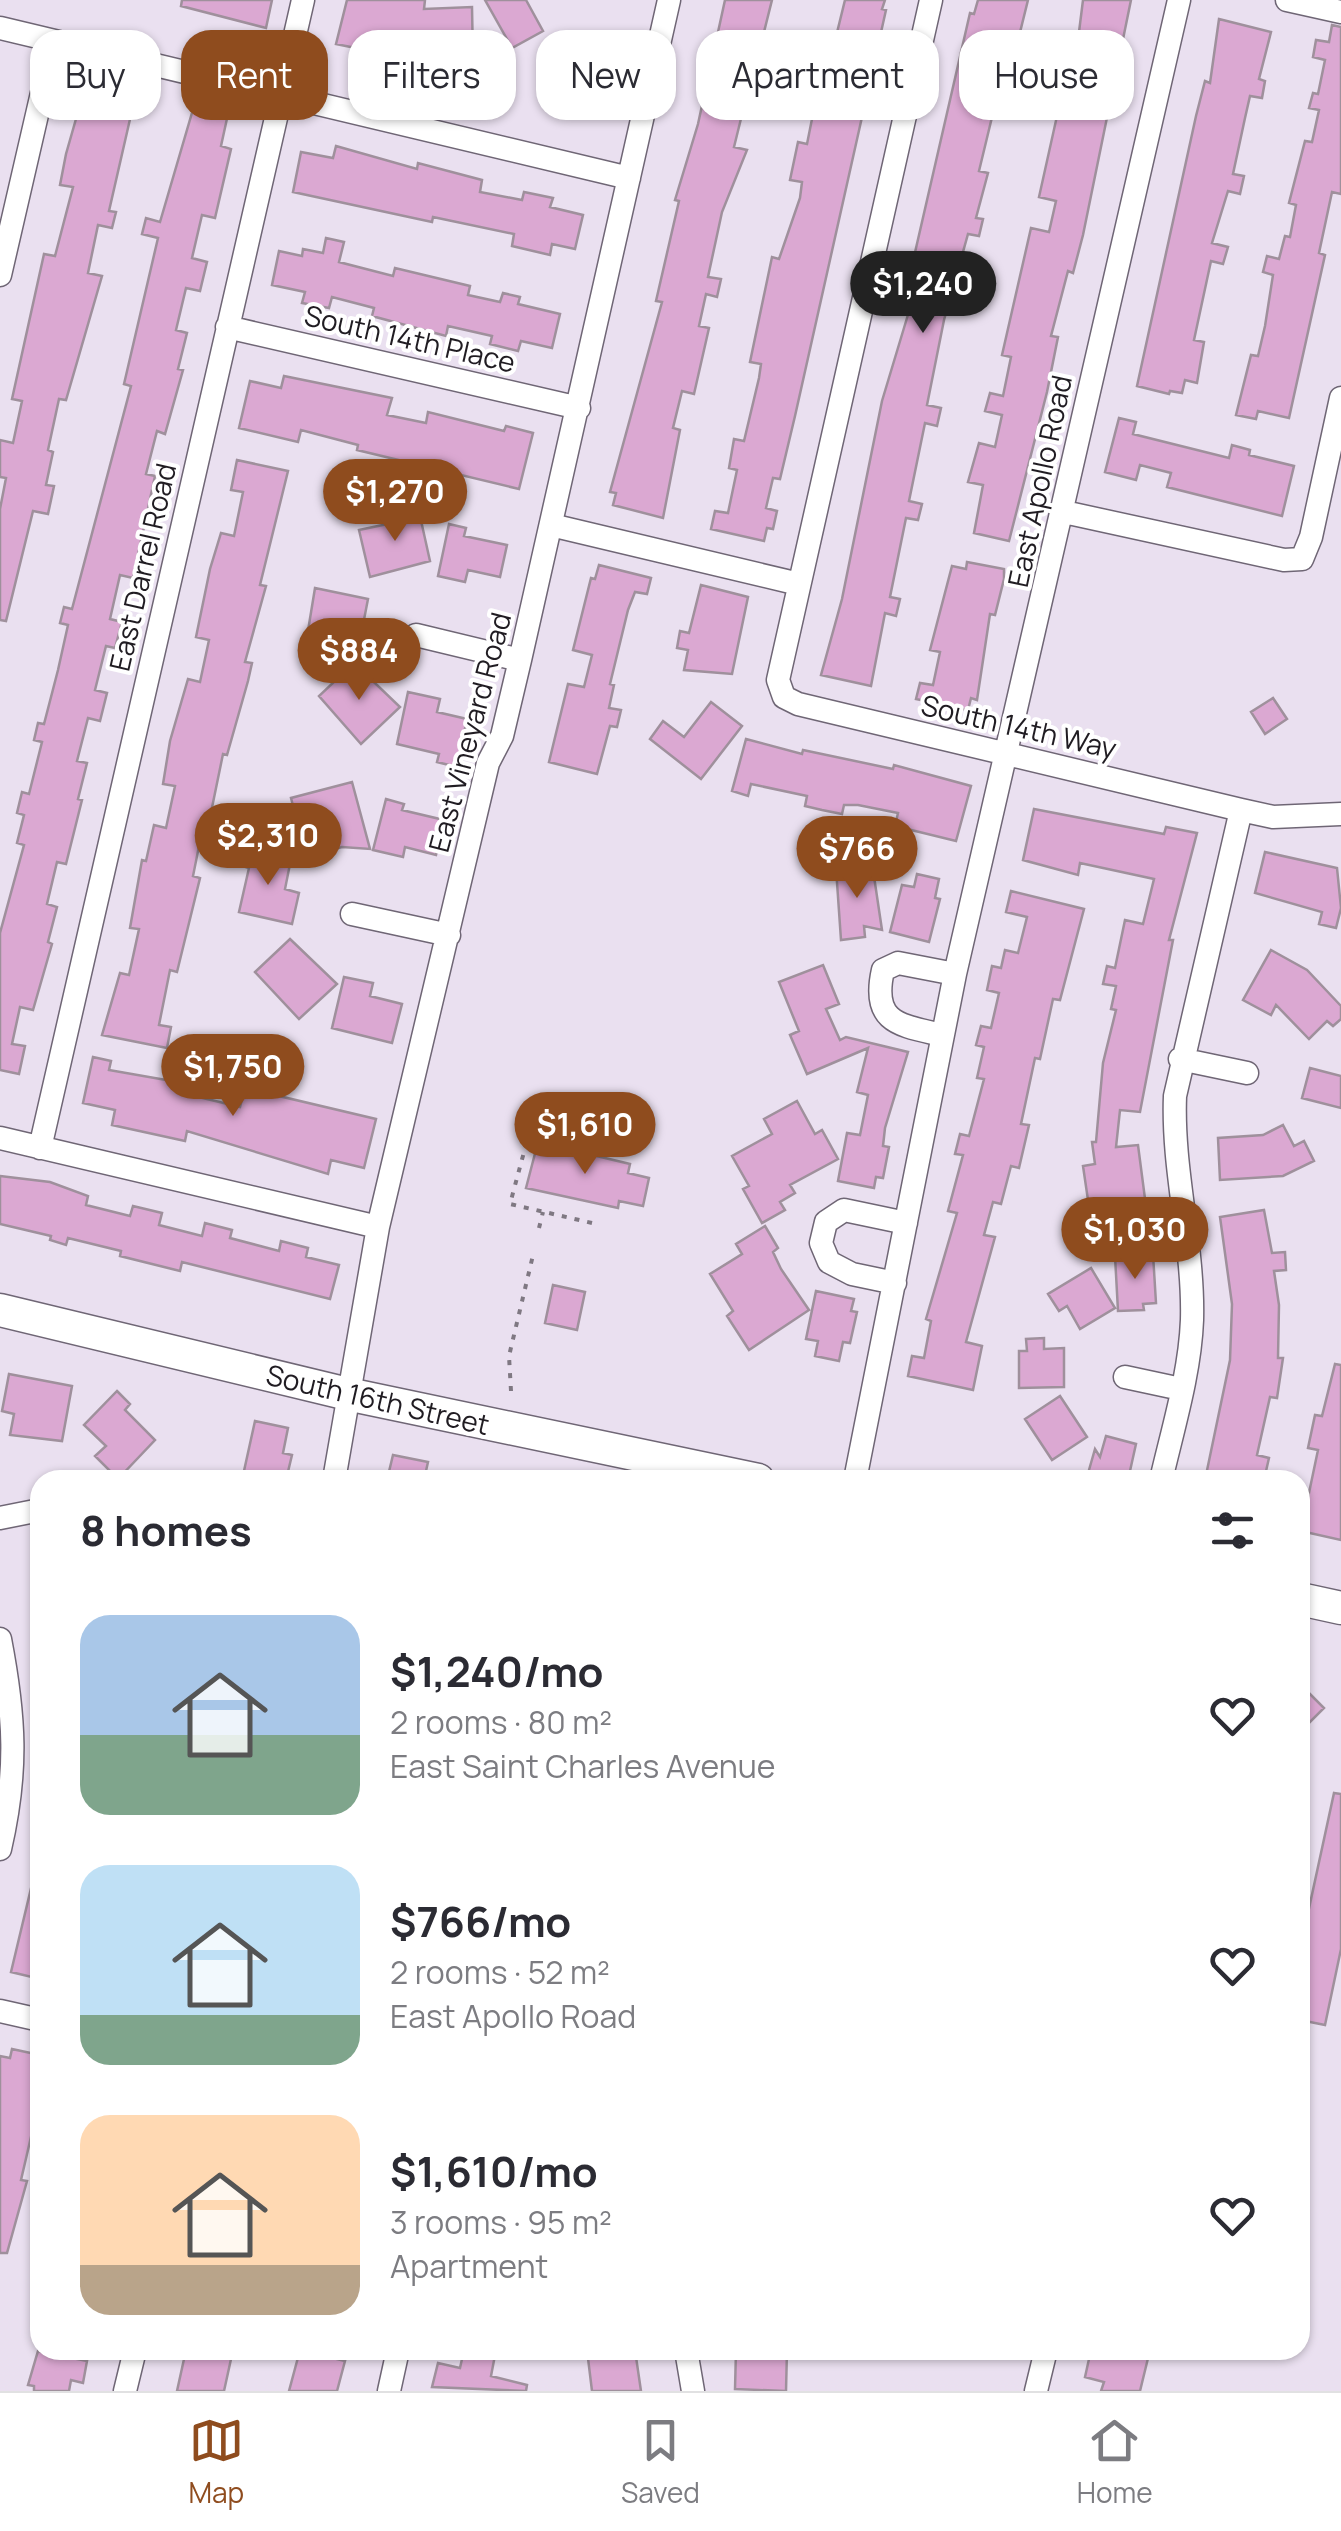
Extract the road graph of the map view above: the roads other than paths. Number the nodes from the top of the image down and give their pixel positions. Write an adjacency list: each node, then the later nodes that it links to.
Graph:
1 (303, 0): 8 (street, East Darrel Road)
2 (670, 0): 13 (street, East Vineyard Road)
3 (931, 0): 20 (street)
4 (1179, 0): 18 (street, East Apollo Road)
5 (1287, 0): 6 (street)
6 (1341, 12)
7 (0, 28): 9 (street)
8 (296, 30)
9 (30, 35)
10 (328, 105): 13 (street)
11 (36, 120): 14 (street)
12 (275, 120): 15 (street, East Darrel Road)
13 (629, 178): 17 (street, East Vineyard Road)
14 (0, 275)
15 (227, 327): 17 (street, South 14th Place); 33 (street, East Darrel Road)
16 (1341, 398): 18 (street)
17 (579, 408): 19 (street, East Vineyard Road)
18 (1064, 512): 23 (street, East Apollo Road)
19 (550, 525): 20 (street); 22 (street, East Vineyard Road)
20 (798, 584): 23 (street, South 14th Way)
21 (416, 635): 22 (street)
22 (520, 660): 27 (street, East Vineyard Road)
23 (1008, 755): 24 (street, South 14th Way); 28 (street, East Apollo Road)
24 (1241, 810): 25 (street, South 14th Way); 30 (street)
25 (1341, 814)
26 (352, 914): 27 (street)
27 (448, 935): 35 (street, East Vineyard Road)
28 (956, 974): 29 (street, East Apollo Road); 29 (street)
29 (942, 1035): 34 (street, East Apollo Road)
30 (1180, 1059): 31 (street); 39 (street)
31 (1246, 1073)
32 (0, 1138): 33 (street)
33 (40, 1148): 35 (street)
34 (906, 1223): 36 (street, East Apollo Road); 36 (street)
35 (378, 1228): 40 (street, East Vineyard Road)
36 (895, 1283): 43 (street, East Apollo Road)
37 (0, 1310): 40 (main road, South 16th Street)
38 (1126, 1377): 39 (street)
39 (1181, 1389): 44 (street)
40 (352, 1394): 41 (street, East Vineyard Road); 42 (main road, South 16th Street)
41 (336, 1470)
42 (711, 1470)
43 (857, 1470)
44 (1163, 1470)
45 (30, 1512): 46 (street)
46 (0, 1518)
47 (1310, 1601): 48 (main road)
48 (1341, 1608)
49 (0, 1639): 50 (street)
50 (8, 1724): 51 (street)
51 (0, 1849)
52 (0, 2011): 53 (street)
53 (30, 2018)
54 (133, 2360): 58 (street)
55 (396, 2360): 59 (street)
56 (688, 2360): 60 (street)
57 (1044, 2360): 61 (street)
58 (125, 2391)
59 (389, 2391)
60 (693, 2391)
61 (1036, 2391)

